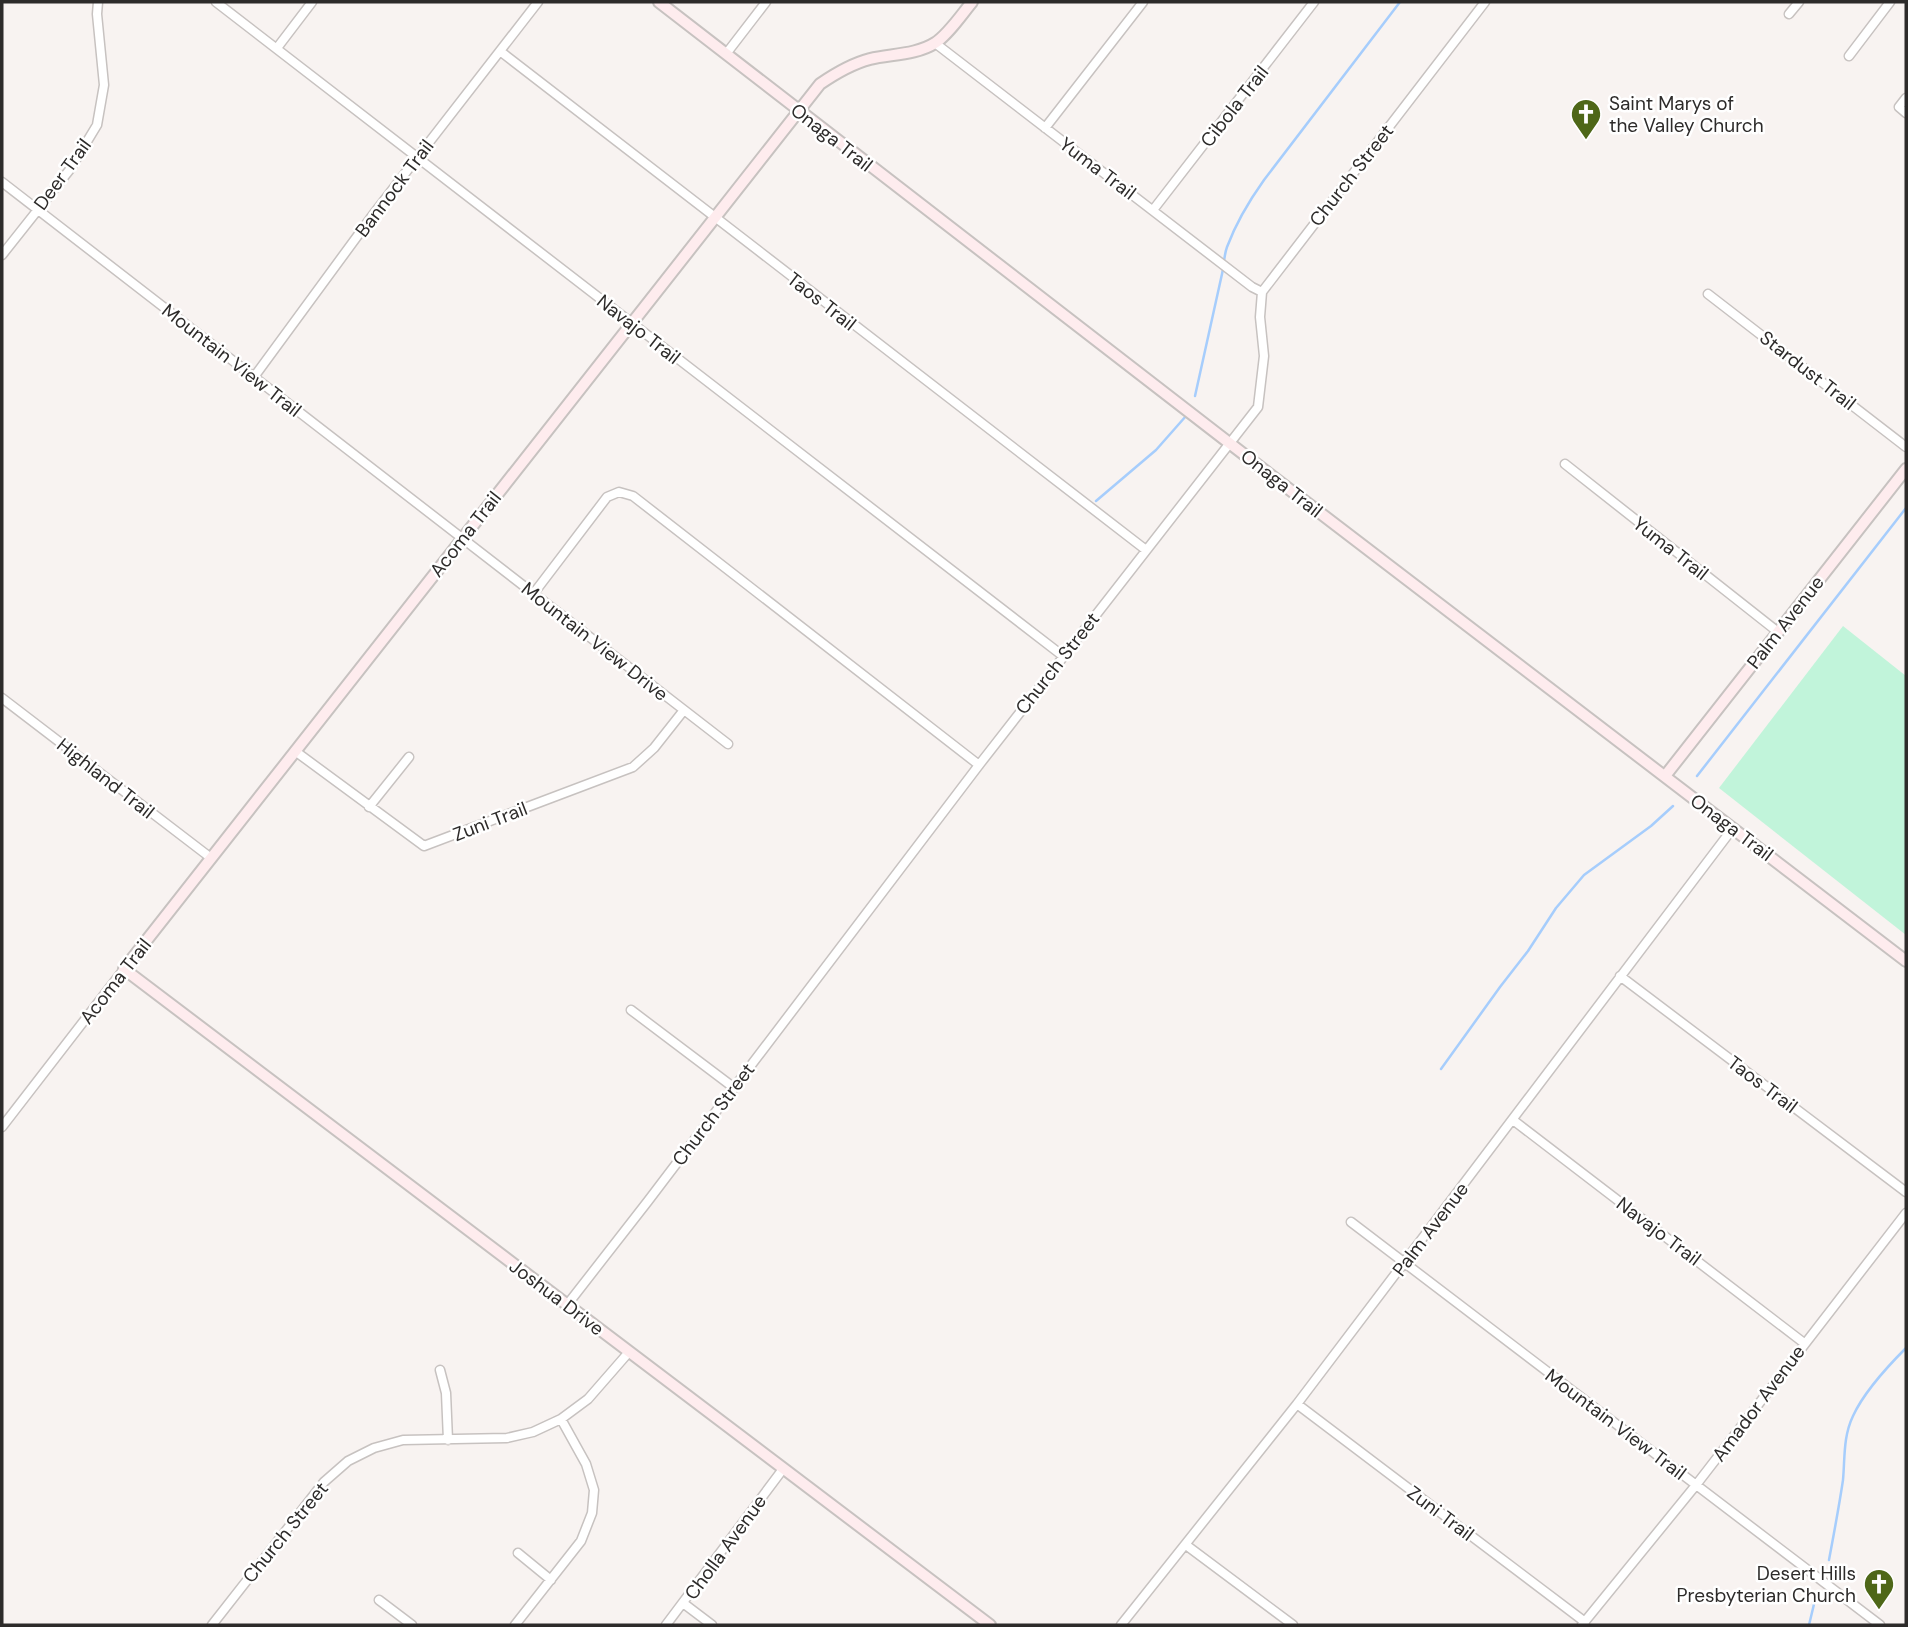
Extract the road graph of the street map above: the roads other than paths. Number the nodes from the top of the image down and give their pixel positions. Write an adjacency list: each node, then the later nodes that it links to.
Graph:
1 (98, 2): 25 (street, Deer Trail)
2 (216, 2): 15 (street, Navajo Trail)
3 (312, 2): 15 (street)
4 (538, 2): 16 (street, Bannock Trail)
5 (659, 2): 17 (street, Onaga Trail)
6 (766, 2): 17 (street)
7 (972, 2): 14 (street, Acoma Trail)
8 (1143, 2): 22 (street)
9 (1314, 2): 26 (street, Cibola Trail)
10 (1485, 2): 29 (street, Church Street)
11 (1799, 2): 13 (street)
12 (1890, 2): 18 (street)
13 (1789, 14)
14 (935, 43): 20 (street, Acoma Trail); 22 (street, Yuma Trail)
15 (277, 48): 23 (street, Navajo Trail)
16 (499, 51): 23 (street, Bannock Trail); 27 (street, Taos Trail)
17 (726, 54): 20 (street, Onaga Trail)
18 (1849, 56)
19 (1906, 98): 21 (street)
20 (798, 111): 27 (street, Acoma Trail); 33 (street, Onaga Trail)
21 (1906, 113)
22 (1045, 128): 26 (street, Yuma Trail)
23 (417, 157): 31 (street, Navajo Trail); 32 (street, Bannock Trail)
24 (2, 182): 25 (street, Mountain View Trail)
25 (37, 209): 28 (street, Deer Trail); 32 (street, Mountain View Trail)
26 (1153, 210): 29 (street, Yuma Trail)
27 (714, 218): 31 (street, Acoma Trail); 38 (street, Taos Trail)
28 (2, 255)
29 (1262, 292): 33 (street, Church Street)
30 (1708, 294): 34 (street, Stardust Trail)
31 (631, 323): 37 (street, Acoma Trail); 41 (street, Navajo Trail)
32 (254, 377): 37 (street, Mountain View Trail)
33 (1230, 442): 38 (street, Church Street); 48 (street, Onaga Trail)
34 (1906, 447)
35 (1564, 464): 40 (street, Yuma Trail)
36 (1906, 469): 40 (street, Palm Avenue)
37 (462, 538): 39 (street, Mountain View Drive); 45 (street, Acoma Trail)
38 (1146, 550): 41 (street, Church Street)
39 (534, 593): 43 (street, Mountain View Drive); 47 (street)
40 (1778, 632): 48 (street, Palm Avenue)
41 (1063, 656): 47 (street, Church Street)
42 (2, 698): 51 (street, Highland Trail)
43 (684, 710): 44 (street, Mountain View Drive); 49 (street, Zuni Trail)
44 (728, 744)
45 (295, 751): 49 (street, Zuni Trail); 51 (street, Acoma Trail)
46 (409, 757): 49 (street)
47 (979, 765): 56 (street, Church Street)
48 (1665, 776): 50 (street, Onaga Trail)
49 (369, 807)
50 (1733, 828): 52 (street, Onaga Trail); 54 (street, Palm Avenue)
51 (211, 859): 53 (street, Acoma Trail)
52 (1906, 961)
53 (124, 969): 58 (street, Acoma Trail); 63 (street, Joshua Drive)
54 (1620, 976): 57 (street, Palm Avenue); 59 (street, Taos Trail)
55 (631, 1010): 56 (street)
56 (733, 1087): 63 (street, Church Street)
57 (1513, 1120): 62 (street, Palm Avenue); 64 (street, Navajo Trail)
58 (2, 1127)
59 (1906, 1192)
60 (1906, 1213): 64 (street, Amador Avenue)
61 (1351, 1222): 62 (street, Mountain View Trail)
62 (1404, 1262): 67 (street, Palm Avenue); 71 (street, Mountain View Trail)
63 (567, 1305): 65 (street, Joshua Drive)
64 (1804, 1343): 71 (street, Amador Avenue)
65 (629, 1352): 68 (street, Church Street); 70 (street, Joshua Drive)
66 (440, 1370): 69 (street)
67 (1297, 1404): 72 (street, Palm Avenue); 77 (street, Zuni Trail)
68 (561, 1419): 69 (street, Church Street); 74 (street)
69 (449, 1440): 78 (street, Church Street)
70 (783, 1469): 76 (street, Cholla Avenue); 83 (street, Joshua Drive)
71 (1696, 1485): 77 (street, Amador Avenue); 86 (street, Mountain View Trail)
72 (1186, 1545): 84 (street, Palm Avenue); 85 (street)
73 (518, 1553): 74 (street)
74 (551, 1580): 80 (street)
75 (379, 1600): 79 (street)
76 (683, 1603): 81 (street, Cholla Avenue); 82 (street)
77 (1583, 1623)
78 (212, 1625)
79 (412, 1625)
80 (515, 1625)
81 (666, 1625)
82 (712, 1625)
83 (990, 1625)
84 (1121, 1625)
85 (1293, 1625)
86 (1880, 1625)

